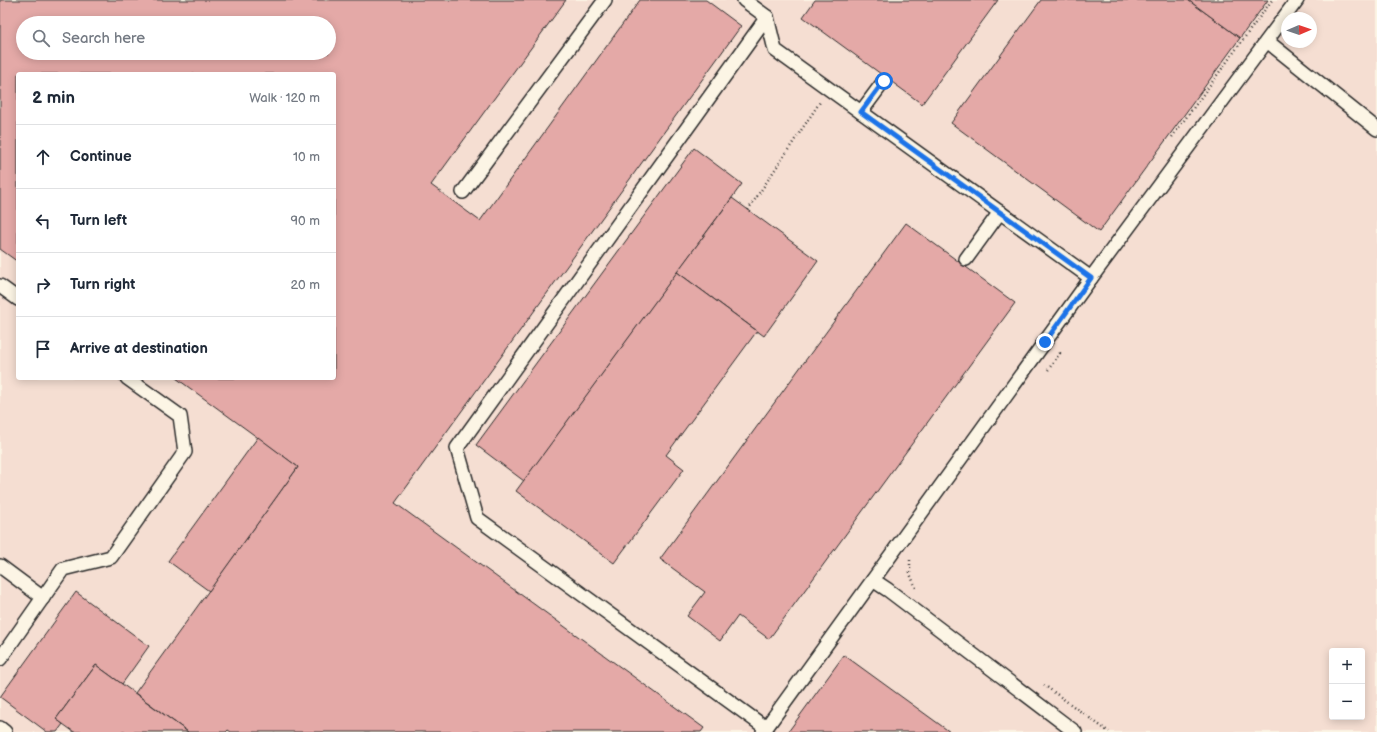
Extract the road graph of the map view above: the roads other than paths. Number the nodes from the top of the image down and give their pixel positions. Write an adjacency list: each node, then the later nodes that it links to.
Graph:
1 (605, 0): 9 (lane)
2 (744, 0): 4 (lane)
3 (1297, 0): 5 (lane)
4 (767, 17): 7 (lane); 21 (lane)
5 (1267, 41): 8 (lane); 12 (lane)
6 (884, 81): 7 (lane)
7 (861, 112): 10 (lane)
8 (1377, 129)
9 (463, 192)
10 (1000, 212): 11 (lane); 12 (lane)
11 (966, 259)
12 (1091, 278): 17 (lane)
13 (0, 286): 14 (lane)
14 (16, 298)
15 (130, 380): 18 (lane)
16 (0, 566): 18 (lane)
17 (873, 580): 21 (lane); 23 (lane)
18 (43, 598): 19 (lane)
19 (0, 659)
20 (0, 728): 22 (lane)
21 (765, 730)
22 (5, 732)
23 (1075, 732)

